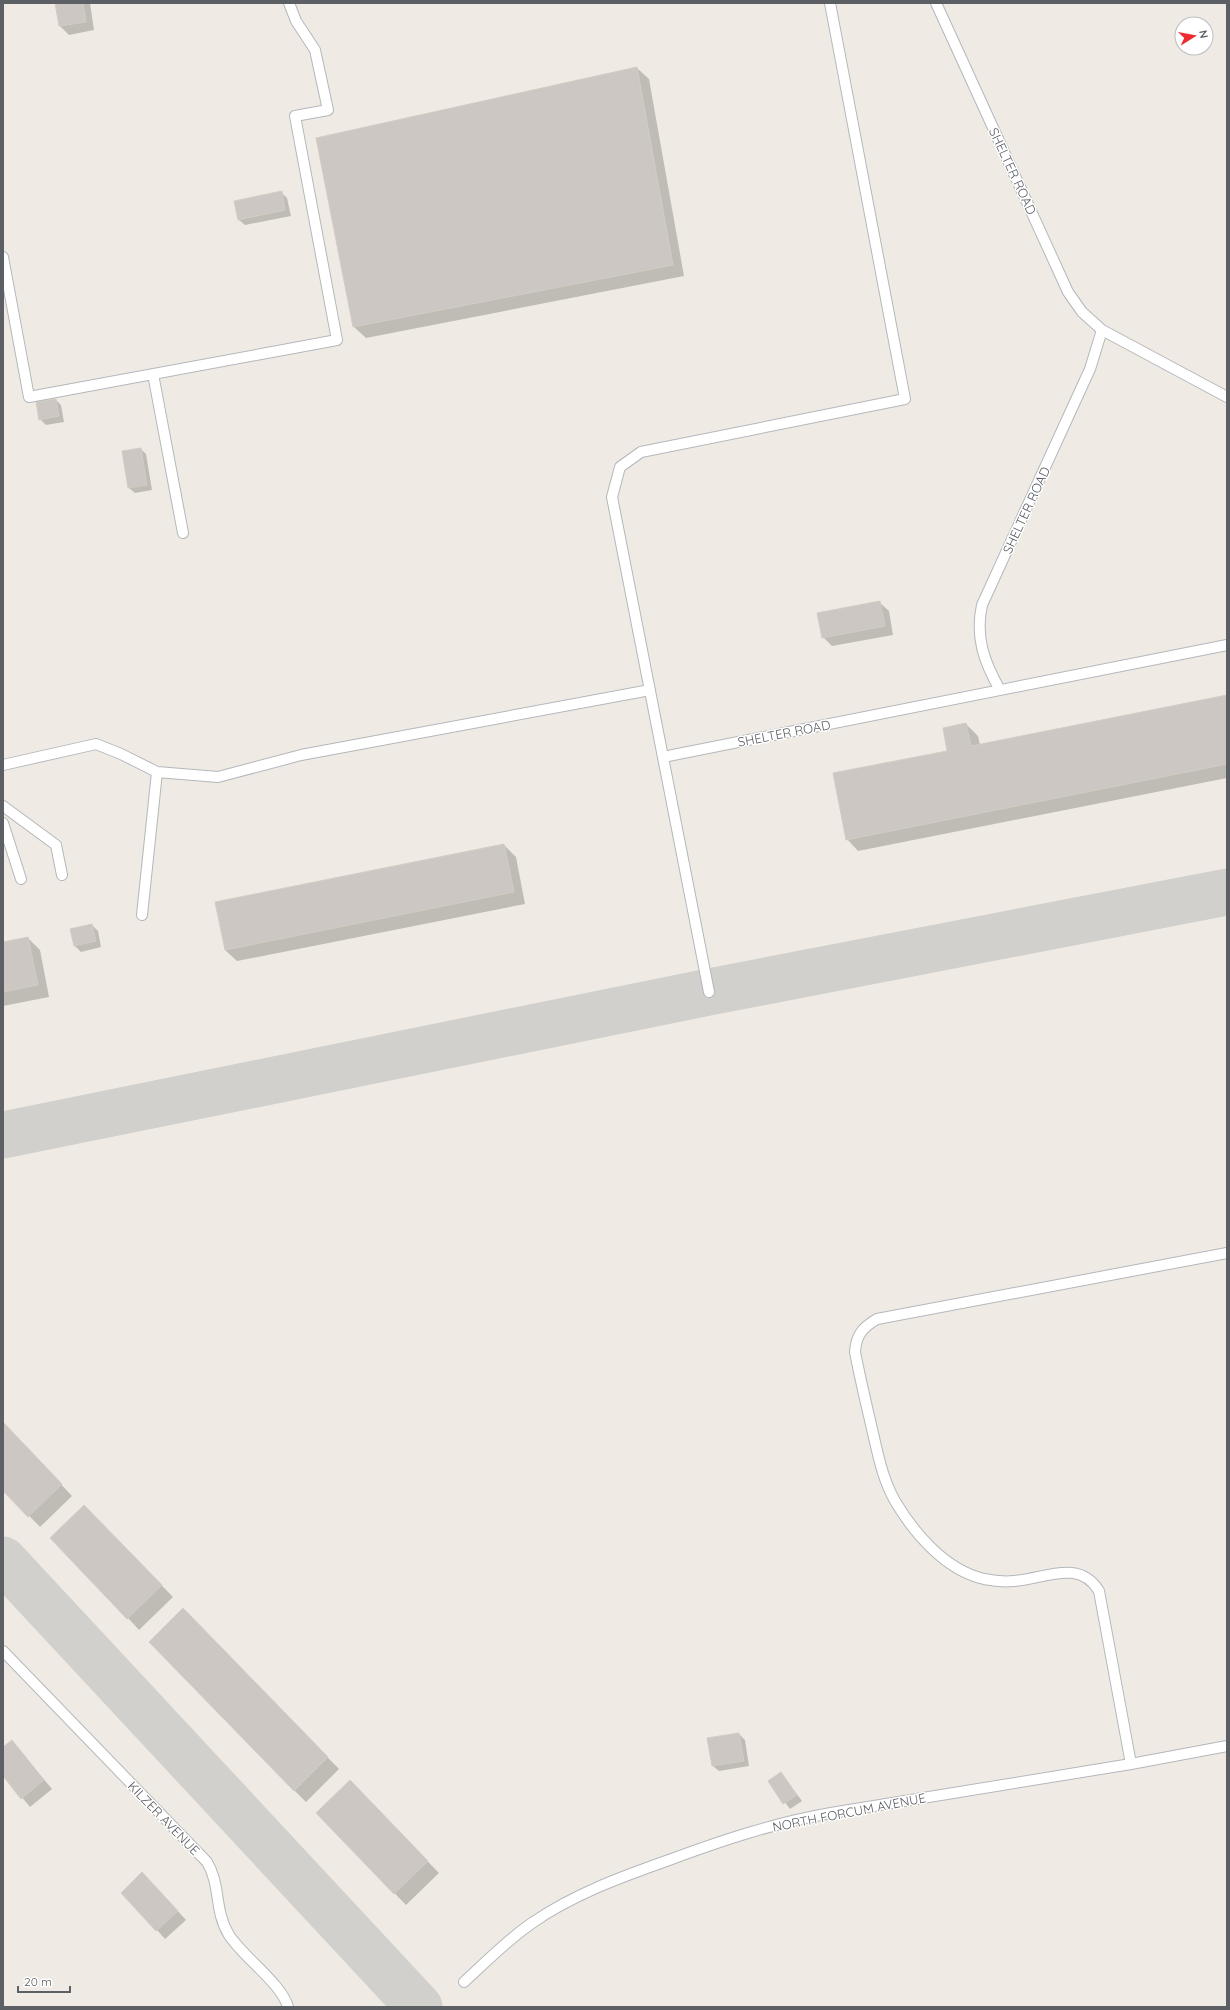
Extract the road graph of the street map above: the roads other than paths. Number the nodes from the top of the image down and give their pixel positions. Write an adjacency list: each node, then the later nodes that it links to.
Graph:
1 (289, 3): 6 (lane)
2 (830, 3): 10 (lane)
3 (936, 3): 5 (lane, SHELTER ROAD)
4 (3, 257): 6 (lane)
5 (1102, 330): 7 (lane, SHELTER ROAD); 11 (lane, SHELTER ROAD)
6 (153, 374): 8 (lane)
7 (1227, 397)
8 (183, 533)
9 (1227, 645): 11 (lane, SHELTER ROAD)
10 (650, 690): 12 (lane); 14 (lane)
11 (1000, 690): 12 (lane, SHELTER ROAD)
12 (663, 757): 20 (lane)
13 (3, 765): 14 (lane)
14 (157, 772): 19 (lane)
15 (3, 806): 17 (lane)
16 (3, 823): 18 (lane)
17 (62, 875)
18 (21, 880)
19 (142, 915)
20 (709, 992)
21 (1227, 1253): 24 (lane)
22 (3, 1651): 26 (lane, KILZER AVENUE)
23 (1227, 1746): 24 (lane, NORTH FORCUM AVENUE)
24 (1131, 1764): 25 (lane, NORTH FORCUM AVENUE)
25 (464, 1982)
26 (288, 2007)

